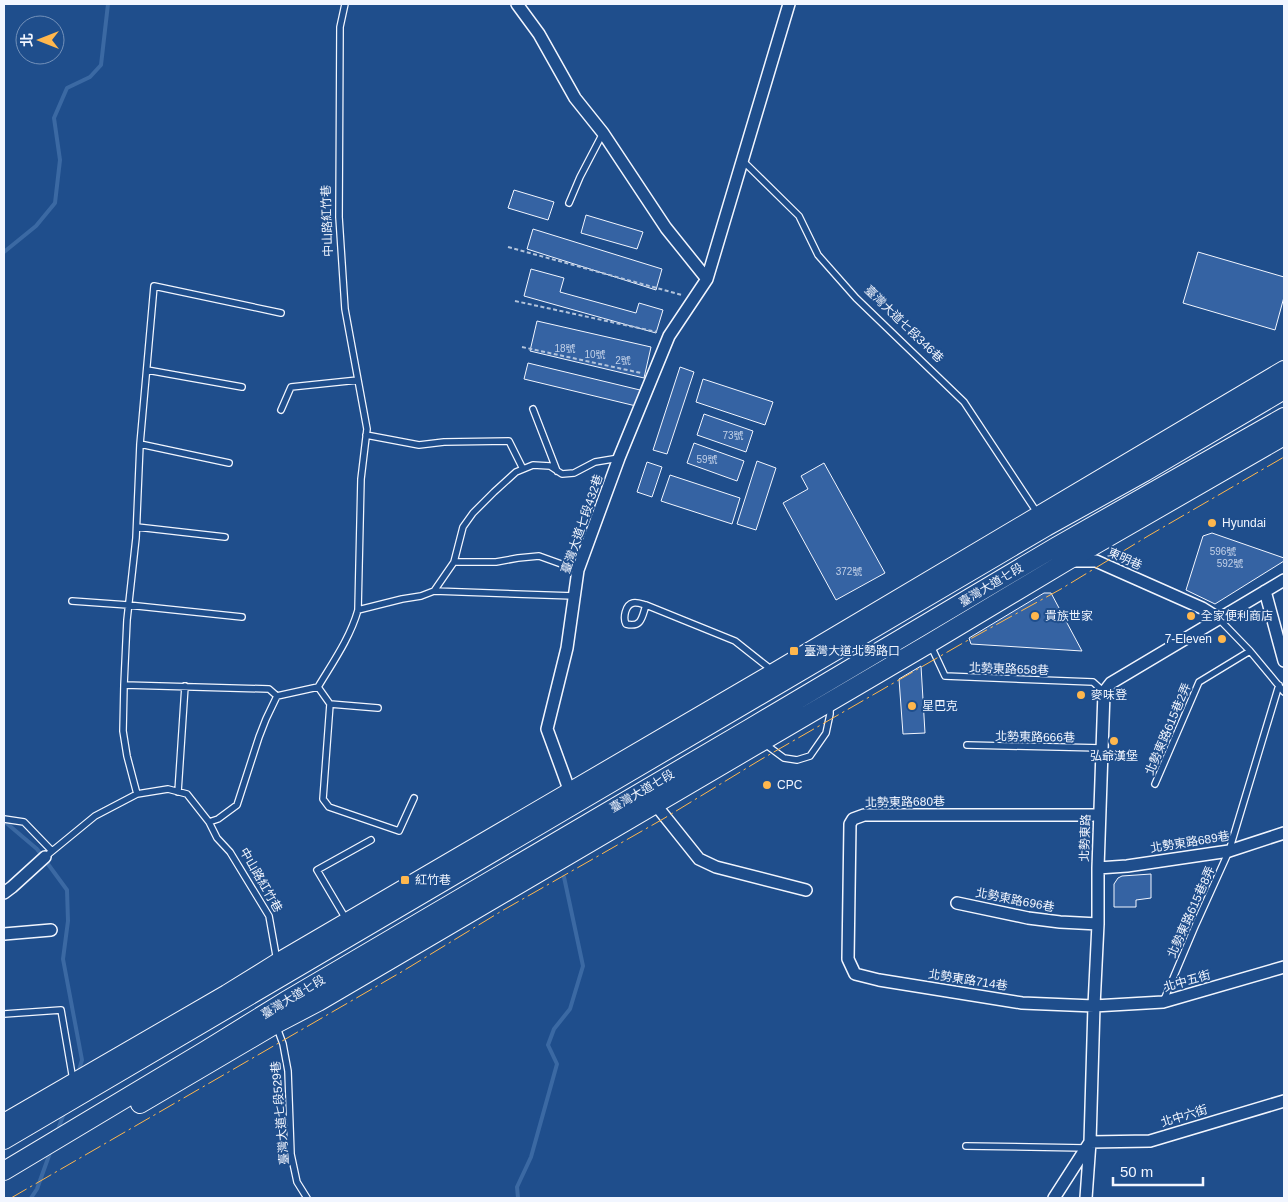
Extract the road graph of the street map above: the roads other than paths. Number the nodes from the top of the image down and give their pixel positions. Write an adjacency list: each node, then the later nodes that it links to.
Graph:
1 (344, 4): 11 (lane, 中山路紅竹巷)
2 (516, 4): 4 (street)
3 (789, 4): 5 (street)
4 (603, 133): 6 (lane); 7 (street)
5 (741, 160): 7 (street); 24 (lane, 臺灣大道七段346巷)
6 (568, 203)
7 (707, 279): 20 (street, 臺灣大道七段432巷)
8 (281, 313): 9 (lane)
9 (147, 370): 12 (lane); 19 (lane)
10 (1284, 370): 24 (main road, 臺灣大道七段)
11 (358, 380): 15 (lane); 17 (lane, 中山路紅竹巷)
12 (242, 387)
13 (1284, 390): 24 (main road, 臺灣大道七段)
14 (533, 409): 23 (lane)
15 (281, 410)
16 (1284, 417): 27 (main road, 臺灣大道七段)
17 (366, 435): 22 (lane); 38 (lane, 中山路紅竹巷)
18 (1284, 436): 28 (main road, 臺灣大道七段)
19 (140, 444): 21 (lane); 25 (lane)
20 (618, 458): 23 (lane); 30 (street, 臺灣大道七段432巷)
21 (229, 463)
22 (523, 469): 23 (lane); 29 (lane)
23 (557, 471)
24 (1042, 521): 27 (street); 44 (main road, 臺灣大道七段); 56 (main road, 臺灣大道七段)
25 (137, 527): 26 (lane); 36 (lane)
26 (226, 537)
27 (1057, 546): 28 (street); 49 (main road, 臺灣大道七段)
28 (1066, 561): 40 (street, 東明巷); 41 (main road, 臺灣大道七段)
29 (454, 562): 30 (lane); 32 (lane)
30 (578, 570): 34 (street, 臺灣大道七段432巷)
31 (1284, 580): 33 (street)
32 (434, 591): 34 (lane); 38 (lane)
33 (1265, 591): 40 (street); 43 (street)
34 (574, 596): 61 (street, 臺灣大道七段432巷)
35 (72, 600): 36 (lane)
36 (128, 605): 39 (lane); 45 (lane)
37 (646, 605): 37 (lane); 44 (lane)
38 (358, 610): 48 (lane, 中山路紅竹巷)
39 (242, 617)
40 (1218, 618): 42 (lane); 50 (street)
41 (930, 644): 50 (lane, 北勢東路658巷); 53 (main road, 臺灣大道七段)
42 (1250, 652): 46 (lane); 59 (lane, 北勢東路615巷2弄)
43 (1284, 661)
44 (775, 672): 56 (main road, 臺灣大道七段)
45 (124, 685): 47 (lane); 62 (lane)
46 (1279, 685): 51 (lane); 70 (lane, 北勢東路615巷8弄)
47 (185, 686): 52 (lane); 60 (lane)
48 (318, 686): 52 (lane); 54 (lane)
49 (821, 686): 53 (lane); 56 (main road, 臺灣大道七段)
50 (1104, 692): 58 (street, 北勢東路)
51 (1284, 692)
52 (277, 696): 67 (lane)
53 (830, 702): 56 (main road, 臺灣大道七段); 56 (lane)
54 (330, 704): 55 (lane); 63 (lane)
55 (378, 708)
56 (745, 719): 61 (main road, 臺灣大道七段); 64 (main road, 臺灣大道七段); 82 (main road, 臺灣大道七段)
57 (967, 745): 58 (lane, 北勢東路666巷)
58 (1102, 748): 65 (street, 北勢東路)
59 (1155, 784)
60 (178, 792): 62 (lane); 67 (lane, 中山路紅竹巷)
61 (570, 792): 76 (main road, 臺灣大道七段)
62 (137, 794): 71 (lane)
63 (414, 798)
64 (655, 804): 73 (street); 82 (main road, 臺灣大道七段)
65 (1099, 815): 72 (street, 北勢東路); 80 (street, 北勢東路680巷)
66 (4, 819): 71 (lane)
67 (208, 822): 82 (lane, 中山路紅竹巷)
68 (1284, 833): 70 (street, 北勢東路689巷)
69 (371, 840): 76 (lane)
70 (1229, 850): 72 (street, 北勢東路689巷); 83 (lane, 北勢東路615巷8弄)
71 (49, 854): 74 (street)
72 (1098, 868): 77 (street, 北勢東路)
73 (806, 890)
74 (4, 893)
75 (957, 902): 77 (street, 北勢東路696巷)
76 (347, 922): 82 (main road, 臺灣大道七段)
77 (1098, 924): 84 (street, 北勢東路)
78 (51, 930): 79 (street)
79 (4, 934)
80 (848, 959): 84 (street, 北勢東路714巷)
81 (1284, 967): 83 (street, 北中五街)
82 (284, 989): 86 (main road, 臺灣大道七段); 87 (main road, 臺灣大道七段); 89 (main road, 臺灣大道七段); 95 (main road, 臺灣大道七段)
83 (1163, 1002): 84 (street, 北中五街)
84 (1094, 1006): 93 (street, 北勢東路)
85 (4, 1014): 87 (lane)
86 (276, 1024): 96 (main road, 臺灣大道七段); 97 (lane, 臺灣大道七段529巷)
87 (74, 1082): 90 (main road, 臺灣大道七段)
88 (1284, 1100): 93 (street, 北中六街)
89 (52, 1112): 91 (main road, 臺灣大道七段); 92 (main road, 臺灣大道七段)
90 (4, 1123)
91 (4, 1130)
92 (4, 1140)
93 (1088, 1145): 94 (lane); 98 (street); 99 (street, 北勢東路)
94 (966, 1146)
95 (4, 1171)
96 (4, 1184)
97 (307, 1198)
98 (1054, 1198)
99 (1086, 1198)

